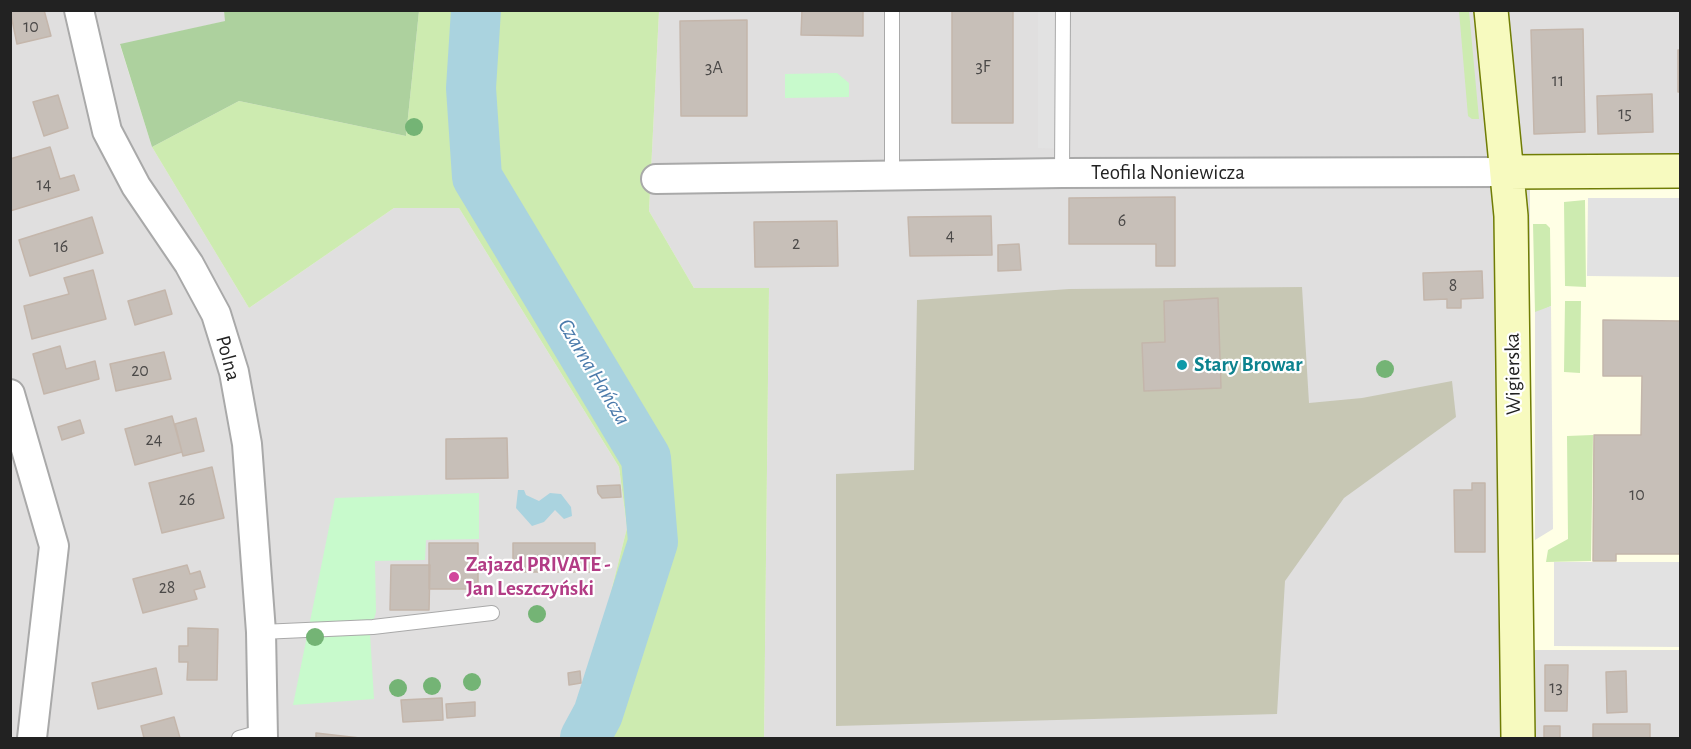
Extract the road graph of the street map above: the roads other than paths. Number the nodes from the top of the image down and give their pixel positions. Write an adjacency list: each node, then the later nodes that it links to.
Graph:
1 (79, 10): 12 (street, Polna)
2 (892, 10): 8 (lane)
3 (1063, 10): 7 (lane)
4 (1491, 10): 6 (main road, Wigierska)
5 (1680, 171): 6 (main road, Teofila Noniewicza)
6 (1507, 172): 7 (street, Teofila Noniewicza); 15 (main road, Wigierska)
7 (1062, 173): 8 (street, Teofila Noniewicza)
8 (892, 176): 9 (street, Teofila Noniewicza)
9 (656, 179)
10 (10, 394): 14 (street)
11 (492, 613): 12 (lane)
12 (261, 632): 13 (street, Polna)
13 (255, 736)
14 (32, 738)
15 (1518, 738)

